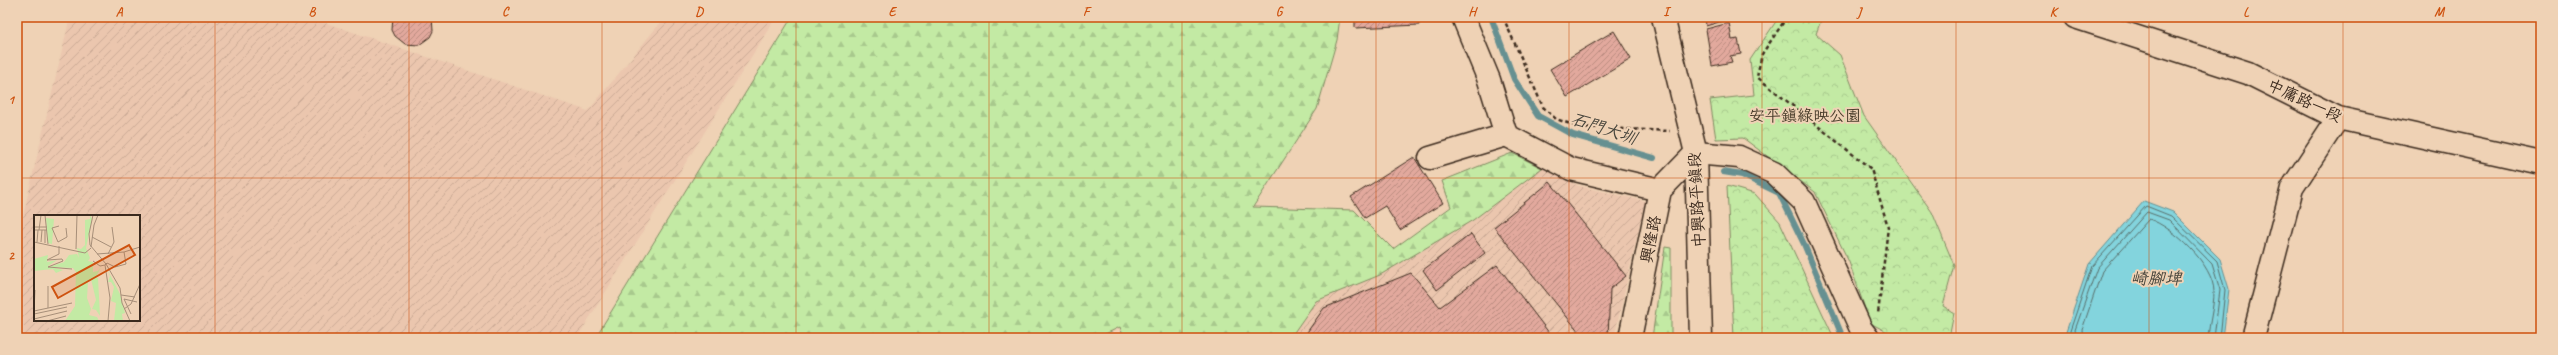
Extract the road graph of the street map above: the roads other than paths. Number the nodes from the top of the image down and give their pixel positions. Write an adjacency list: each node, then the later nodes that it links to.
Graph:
1 (1462, 17): 5 (street)
2 (1664, 17): 6 (street, 中興路平鎮段)
3 (2075, 17): 4 (street, 中庸路一段)
4 (2338, 118): 8 (street, 中庸路一段); 13 (street)
5 (1506, 135): 7 (street); 9 (street)
6 (1696, 153): 9 (street); 11 (street, 中興路平鎮段); 12 (street)
7 (1430, 158)
8 (2541, 163)
9 (1660, 190): 10 (street, 興隆路)
10 (1630, 338)
11 (1701, 338)
12 (1868, 338)
13 (2253, 338)

